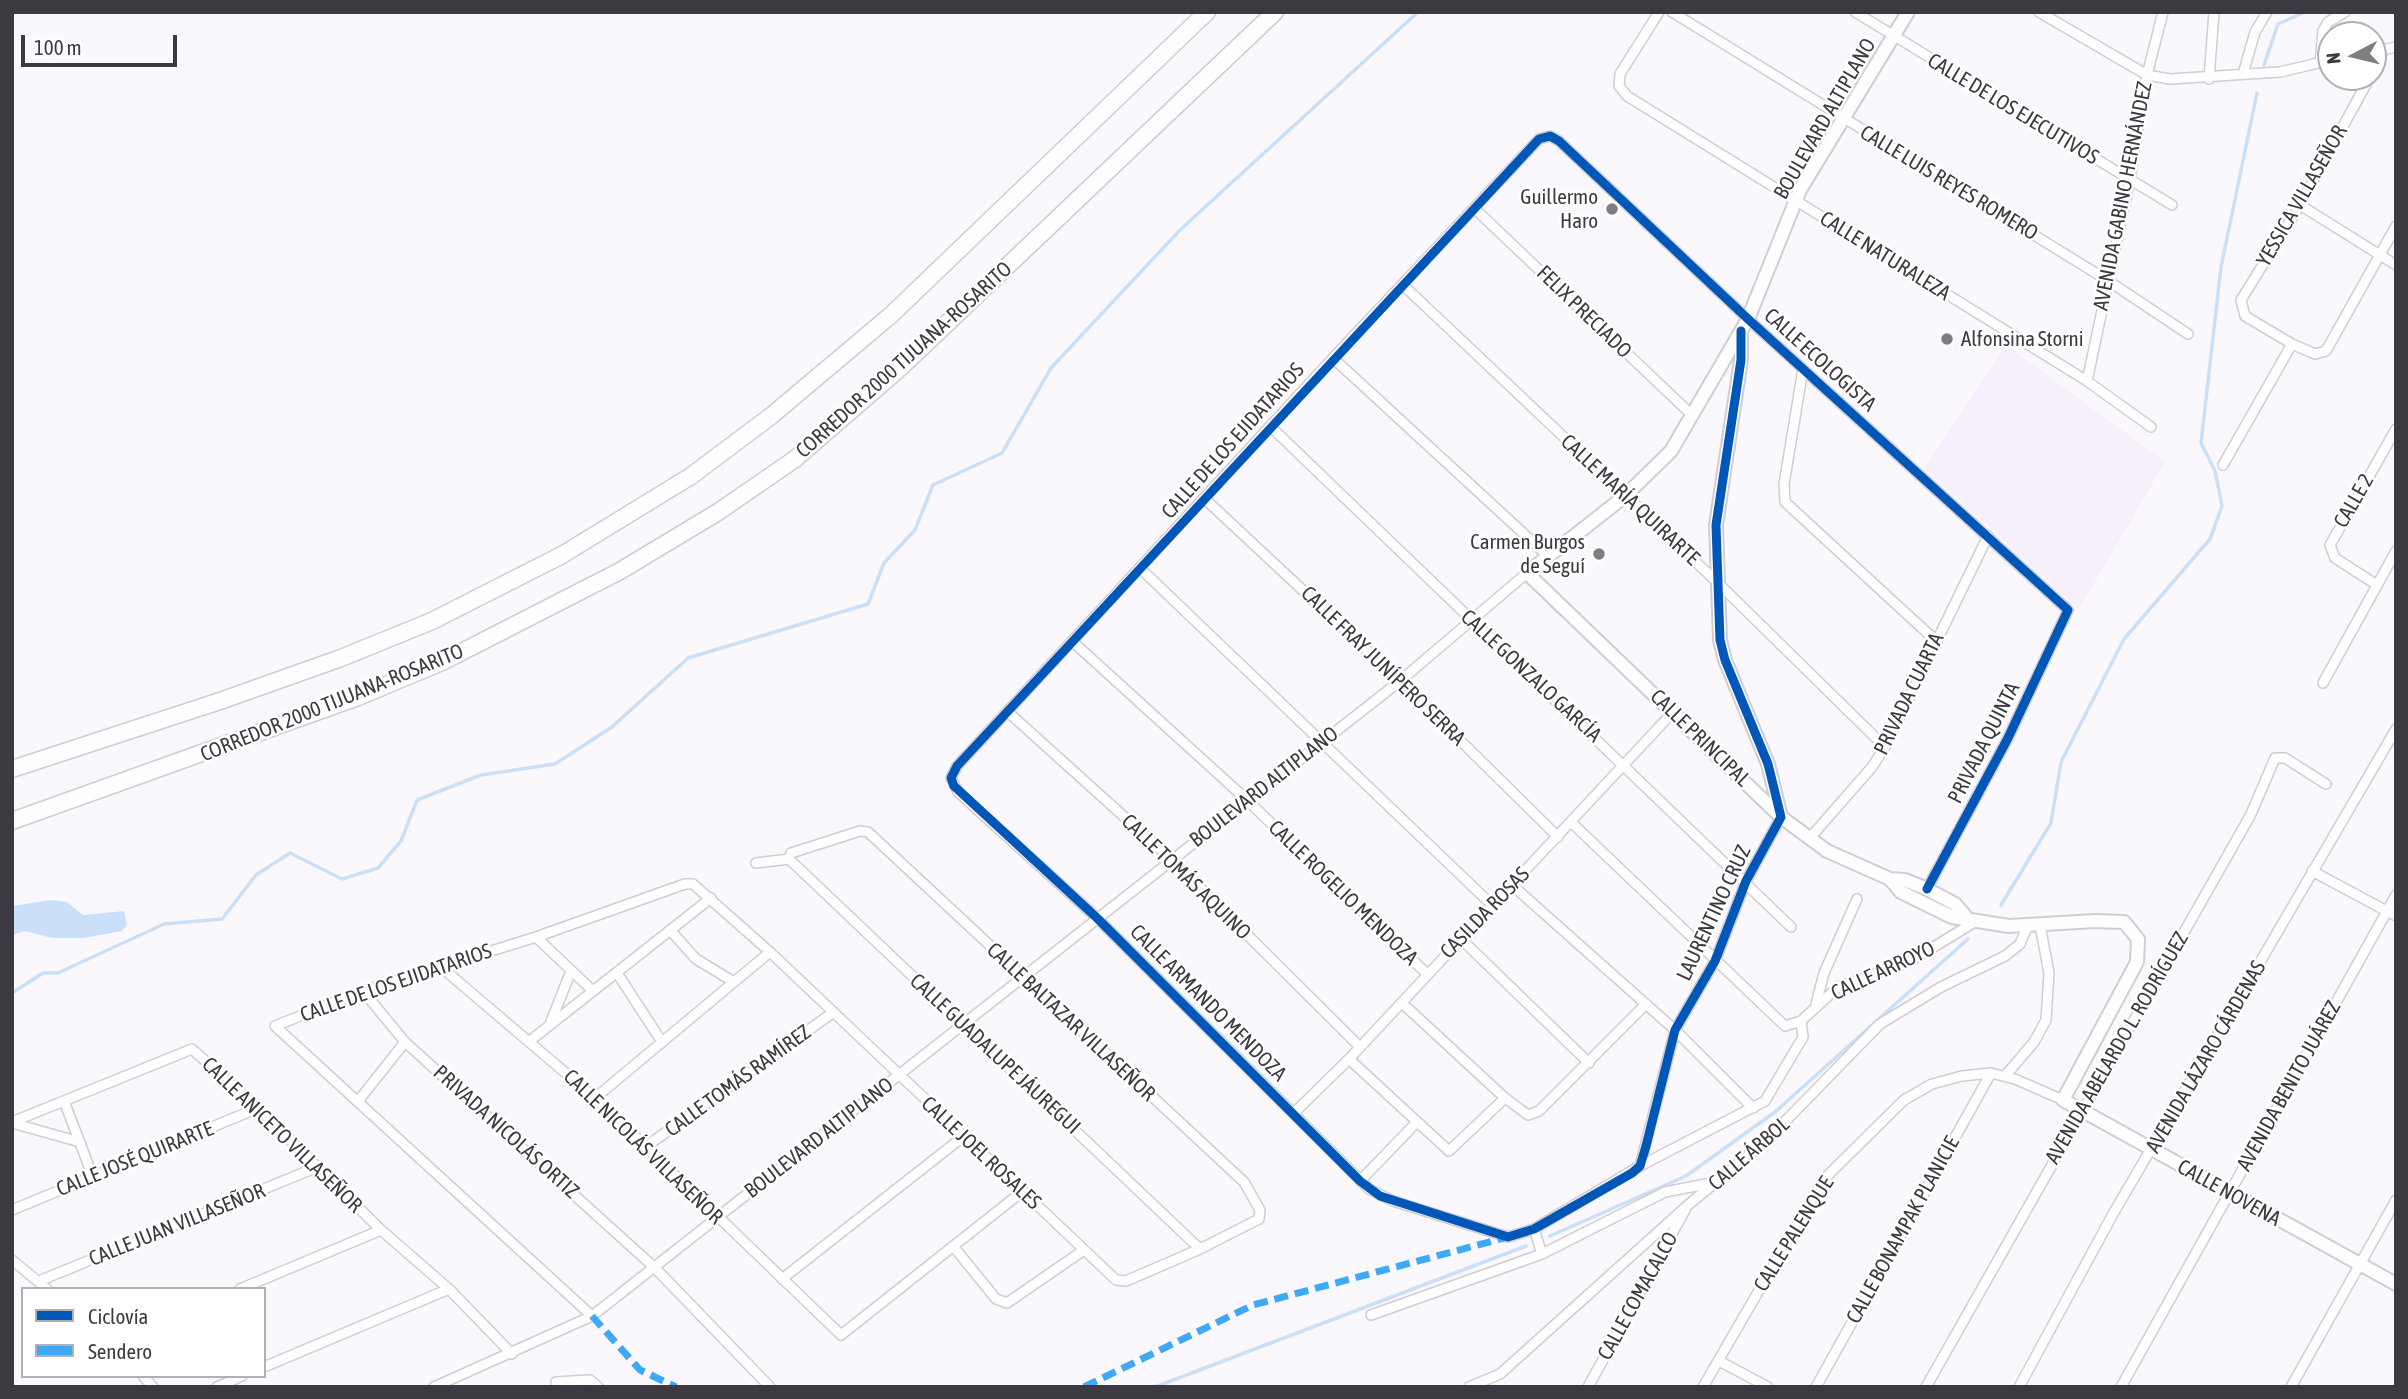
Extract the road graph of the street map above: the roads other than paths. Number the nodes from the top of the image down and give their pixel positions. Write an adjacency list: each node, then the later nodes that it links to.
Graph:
1 (1207, 12): 66 (highway, CORREDOR 2000 TIJUANA-ROSARITO)
2 (1275, 12): 71 (highway, CORREDOR 2000 TIJUANA-ROSARITO)
3 (1659, 12): 22 (street, CALLE NATURALEZA)
4 (1672, 12): 19 (street, CALLE LUIS REYES ROMERO)
5 (1855, 12): 13 (street, CALLE DE LOS EJECUTIVOS)
6 (1908, 12): 13 (street, BOULEVARD ALTIPLANO)
7 (2039, 12): 16 (street)
8 (2163, 12): 16 (street, AVENIDA GABINO HERNÁNDEZ)
9 (2214, 12): 17 (street)
10 (2267, 12): 15 (street)
11 (2345, 12): 12 (street)
12 (2330, 21)
13 (1894, 36): 19 (street, BOULEVARD ALTIPLANO); 21 (street, CALLE DE LOS EJECUTIVOS)
14 (2317, 63): 15 (street)
15 (2244, 74): 17 (street)
16 (2147, 75): 17 (street); 21 (street, AVENIDA GABINO HERNÁNDEZ)
17 (2209, 79)
18 (2362, 91): 24 (street, YESSICA VILLASEÑOR)
19 (1843, 119): 22 (street, BOULEVARD ALTIPLANO); 29 (street, CALLE LUIS REYES ROMERO)
20 (1550, 136): 25 (street, CALLE DE LOS EJIDATARIOS); 31 (street, CALLE ECOLOGISTA)
21 (2130, 179): 23 (street, CALLE DE LOS EJECUTIVOS); 29 (street, AVENIDA GABINO HERNÁNDEZ)
22 (1795, 200): 31 (street, BOULEVARD ALTIPLANO); 37 (street, CALLE NATURALEZA)
23 (2172, 205)
24 (2300, 205): 27 (street); 34 (street, YESSICA VILLASEÑOR)
25 (1475, 208): 30 (street, CALLE DE LOS EJIDATARIOS); 38 (street, FELIX PRECIADO)
26 (2396, 226): 27 (street)
27 (2380, 255): 28 (street); 34 (street)
28 (2396, 265)
29 (2108, 280): 33 (street, CALLE LUIS REYES ROMERO); 37 (street, AVENIDA GABINO HERNÁNDEZ)
30 (1403, 285): 35 (street, CALLE DE LOS EJIDATARIOS); 43 (street, CALLE MARÍA QUIRARTE)
31 (1748, 319): 32 (street, BOULEVARD ALTIPLANO); 36 (street, CALLE ECOLOGISTA)
32 (1741, 331): 38 (street, BOULEVARD ALTIPLANO); 52 (street)
33 (2189, 334)
34 (2292, 344): 42 (street)
35 (1333, 358): 39 (street, CALLE DE LOS EJIDATARIOS); 47 (street)
36 (1803, 369): 45 (street, CALLE ECOLOGISTA); 56 (street)
37 (2087, 382): 40 (street, CALLE NATURALEZA)
38 (1693, 416): 43 (street, BOULEVARD ALTIPLANO)
39 (1270, 426): 44 (street, CALLE DE LOS EJIDATARIOS); 55 (street, CALLE GONZALO GARCÍA)
40 (2151, 427)
41 (2396, 429): 53 (street, CALLE 2)
42 (2222, 465)
43 (1625, 496): 47 (street, BOULEVARD ALTIPLANO); 52 (street, CALLE MARÍA QUIRARTE)
44 (1205, 499): 48 (street, CALLE DE LOS EJIDATARIOS); 58 (street, CALLE FRAY JUNÍPERO SERRA)
45 (1988, 536): 54 (street, CALLE ECOLOGISTA); 56 (street, PRIVADA CUARTA)
46 (2396, 551): 49 (street)
47 (1548, 556): 50 (street, BOULEVARD ALTIPLANO)
48 (1141, 569): 57 (street, CALLE DE LOS EJIDATARIOS); 63 (street)
49 (2385, 572): 51 (street); 53 (street)
50 (1527, 573): 55 (street, BOULEVARD ALTIPLANO); 60 (street, CALLE PRINCIPAL)
51 (2396, 578)
52 (1717, 582): 64 (street, CALLE MARÍA QUIRARTE); 70 (street)
53 (2377, 585): 59 (street)
54 (2068, 610): 83 (street, PRIVADA QUINTA)
55 (1471, 621): 58 (street, BOULEVARD ALTIPLANO); 65 (street, CALLE GONZALO GARCÍA)
56 (1935, 640): 64 (street, PRIVADA CUARTA)
57 (1073, 642): 61 (street, CALLE DE LOS EJIDATARIOS); 69 (street, CALLE ROGELIO MENDOZA)
58 (1400, 681): 63 (street, BOULEVARD ALTIPLANO); 73 (street, CALLE FRAY JUNÍPERO SERRA)
59 (2323, 683)
60 (1674, 711): 65 (street, CASILDA ROSAS); 70 (street, CALLE PRINCIPAL)
61 (1008, 712): 67 (street, CALLE DE LOS EJIDATARIOS); 76 (street, CALLE TOMÁS AQUINO)
62 (2396, 729): 78 (street, AVENIDA LÁZARO CÁRDENAS)
63 (1323, 741): 69 (street, BOULEVARD ALTIPLANO); 87 (street)
64 (1885, 747): 74 (street, PRIVADA CUARTA)
65 (1625, 765): 72 (street, CASILDA ROSAS); 80 (street, CALLE GONZALO GARCÍA)
66 (12, 769)
67 (951, 778): 89 (street, CALLE ARMANDO MENDOZA)
68 (2326, 783): 130 (street, AVENIDA ABELARDO L. RODRÍGUEZ)
69 (1247, 800): 76 (street, BOULEVARD ALTIPLANO); 101 (street, CALLE ROGELIO MENDOZA)
70 (1781, 817): 74 (street, CALLE PRINCIPAL); 80 (street, LAURENTINO CRUZ)
71 (12, 821)
72 (1572, 823): 73 (street, CASILDA ROSAS); 97 (street)
73 (1558, 837): 82 (street, CASILDA ROSAS)
74 (1809, 839): 79 (street, CALLE PRINCIPAL)
75 (789, 859): 77 (street); 102 (street, CALLE BALTAZAR VILLASEÑOR); 111 (street, CALLE GUADALUPE JÁUREGUI)
76 (1171, 859): 89 (street, BOULEVARD ALTIPLANO); 117 (street, CALLE TOMÁS AQUINO)
77 (756, 863)
78 (2312, 871): 88 (street); 137 (street, AVENIDA LÁZARO CÁRDENAS)
79 (1890, 879): 83 (street, CALLE PRINCIPAL); 90 (street, CALLE PRINCIPAL)
80 (1746, 881): 92 (street, CALLE GONZALO GARCÍA); 97 (street, LAURENTINO CRUZ)
81 (685, 884): 85 (street, CALLE JOEL ROSALES); 94 (street, CALLE DE LOS EJIDATARIOS)
82 (1512, 885): 87 (street, CASILDA ROSAS); 107 (street)
83 (1927, 889): 90 (street, CALLE PRINCIPAL)
84 (2396, 895): 88 (street, AVENIDA BENITO JUÁREZ)
85 (711, 898): 93 (street); 96 (street, CALLE JOEL ROSALES)
86 (1857, 899): 108 (street)
87 (1493, 906): 95 (street, CASILDA ROSAS)
88 (2391, 914): 144 (street, AVENIDA BENITO JUÁREZ)
89 (1097, 918): 102 (street, BOULEVARD ALTIPLANO); 131 (street, CALLE ARMANDO MENDOZA)
90 (1972, 919): 91 (street, CALLE PRINCIPAL); 108 (street, CALLE ARROYO)
91 (2034, 926): 122 (street); 126 (street, CALLE PRINCIPAL); 142 (street, CALLE ÁRBOL)
92 (1791, 927)
93 (670, 930): 100 (street); 103 (street)
94 (536, 937): 98 (street, CALLE DE LOS EJIDATARIOS); 99 (street)
95 (1461, 939): 101 (street, CASILDA ROSAS); 119 (street)
96 (770, 952): 103 (street); 109 (street, CALLE JOEL ROSALES)
97 (1715, 961): 110 (street, CALLE ARROYO); 113 (street, LAURENTINO CRUZ)
98 (441, 967): 104 (street, CALLE DE LOS EJIDATARIOS); 114 (street, CALLE NICOLÁS VILLASEÑOR)
99 (571, 971): 105 (street); 112 (street)
100 (617, 974): 105 (street); 116 (street)
101 (1427, 974): 106 (street, CASILDA ROSAS)
102 (1021, 976): 111 (street, BOULEVARD ALTIPLANO); 153 (street, CALLE BALTAZAR VILLASEÑOR)
103 (734, 982): 116 (street)
104 (363, 991): 115 (street, PRIVADA NICOLÁS ORTIZ); 125 (street, CALLE DE LOS EJIDATARIOS)
105 (593, 991): 112 (street)
106 (1402, 1003): 117 (street, CASILDA ROSAS); 124 (street)
107 (1646, 1004): 113 (street); 119 (street)
108 (1815, 1006): 110 (street, CALLE ARROYO)
109 (831, 1014): 121 (street, CALLE JOEL ROSALES); 136 (street, CALLE TOMÁS RAMÍREZ)
110 (1801, 1021): 129 (street)
111 (964, 1023): 121 (street, BOULEVARD ALTIPLANO); 153 (street, CALLE GUADALUPE JÁUREGUI)
112 (549, 1026): 114 (street)
113 (1675, 1030): 129 (street); 138 (street, LAURENTINO CRUZ)
114 (531, 1040): 123 (street, CALLE NICOLÁS VILLASEÑOR)
115 (405, 1041): 125 (street); 157 (street, PRIVADA NICOLÁS ORTIZ)
116 (662, 1042): 123 (street)
117 (1360, 1047): 118 (street, CASILDA ROSAS)
118 (1349, 1059): 131 (street, CASILDA ROSAS); 133 (street)
119 (1589, 1063): 124 (street)
120 (1991, 1073): 122 (street, CALLE PALENQUE); 167 (street, CALLE PALENQUE); 179 (street, CALLE BONAMPAK PLANICIE)
121 (899, 1076): 134 (street, CALLE JOEL ROSALES); 148 (street, BOULEVARD ALTIPLANO)
122 (2005, 1076): 126 (street, CALLE PALENQUE)
123 (595, 1098): 136 (street, CALLE NICOLÁS VILLASEÑOR)
124 (1506, 1098): 133 (street)
125 (359, 1100): 165 (street, CALLE DE LOS EJIDATARIOS)
126 (2063, 1100): 130 (street, CALLE NOVENA)
127 (64, 1101): 128 (street, CALLE ANICETO VILLASEÑOR); 132 (street, CALLE ANICETO VILLASEÑOR); 135 (street)
128 (258, 1108): 139 (street, CALLE ANICETO VILLASEÑOR); 140 (street, CALLE JOSÉ QUIRARTE)
129 (1752, 1108): 138 (street)
130 (2081, 1111): 137 (street, CALLE NOVENA); 180 (street, AVENIDA ABELARDO L. RODRÍGUEZ)
131 (1294, 1112): 141 (street, CALLE ARMANDO MENDOZA)
132 (12, 1123): 135 (street)
133 (1416, 1123): 141 (street)
134 (964, 1136): 143 (street, CALLE JOEL ROSALES); 158 (street)
135 (80, 1142): 140 (street)
136 (644, 1148): 148 (street, CALLE NICOLÁS VILLASEÑOR)
137 (2153, 1151): 144 (street, CALLE NOVENA); 181 (street, AVENIDA LÁZARO CÁRDENAS)
138 (1640, 1166): 149 (street)
139 (315, 1168): 150 (street, CALLE ANICETO VILLASEÑOR); 159 (street, CALLE JUAN VILLASEÑOR)
140 (93, 1177): 147 (street, CALLE JOSÉ QUIRARTE)
141 (1360, 1181): 149 (street, CALLE ARMANDO MENDOZA)
142 (1718, 1181): 146 (street, CALLE ÁRBOL); 154 (street)
143 (1023, 1191): 151 (street); 152 (street, CALLE JOEL ROSALES)
144 (2228, 1194): 156 (street, CALLE NOVENA); 182 (street, AVENIDA BENITO JUÁREZ)
145 (2396, 1199): 156 (street)
146 (1688, 1205): 175 (street, CALLE ÁRBOL); 176 (street, CALLE COMACALCO)
147 (12, 1210)
148 (716, 1217): 157 (street, BOULEVARD ALTIPLANO); 158 (street, CALLE NICOLÁS VILLASEÑOR)
149 (1534, 1229): 154 (street)
150 (381, 1230): 162 (street); 163 (street, CALLE ANICETO VILLASEÑOR)
151 (953, 1246): 152 (street); 158 (street, CALLE NICOLÁS VILLASEÑOR)
152 (1084, 1250): 153 (street, CALLE JOEL ROSALES)
153 (1200, 1250)
154 (1542, 1254): 164 (street)
155 (12, 1260): 159 (street)
156 (2360, 1264): 160 (street, CALLE NOVENA); 183 (street)
157 (655, 1268): 165 (street, BOULEVARD ALTIPLANO); 174 (street, PRIVADA NICOLÁS ORTIZ)
158 (782, 1279)
159 (38, 1281): 161 (street)
160 (2396, 1284)
161 (45, 1287)
162 (245, 1287)
163 (449, 1289): 166 (street, CALLE ANICETO VILLASEÑOR); 168 (street)
164 (1371, 1315)
165 (592, 1316): 166 (street, BOULEVARD ALTIPLANO)
166 (512, 1354): 172 (street, BOULEVARD ALTIPLANO)
167 (1718, 1361): 177 (street, CALLE PALENQUE); 178 (street)
168 (266, 1366)
169 (237, 1378): 171 (street)
170 (556, 1382): 173 (street)
171 (217, 1387)
172 (434, 1387)
173 (598, 1387)
174 (770, 1387)
175 (1469, 1387)
176 (1588, 1387)
177 (1703, 1387)
178 (1768, 1387)
179 (1816, 1387)
180 (1926, 1387)
181 (2019, 1387)
182 (2121, 1387)
183 (2291, 1387)

